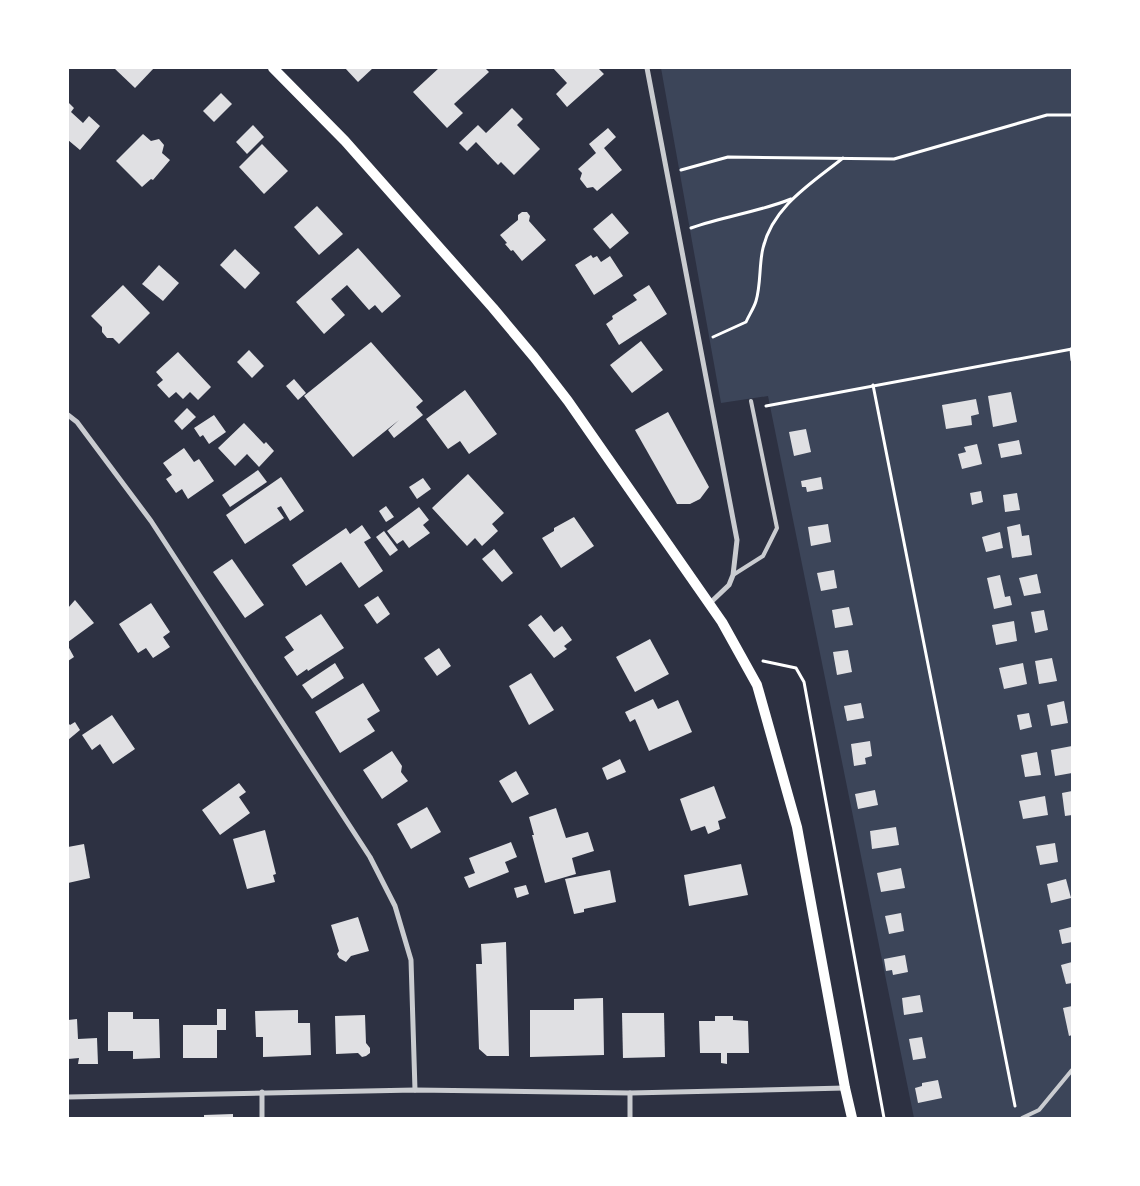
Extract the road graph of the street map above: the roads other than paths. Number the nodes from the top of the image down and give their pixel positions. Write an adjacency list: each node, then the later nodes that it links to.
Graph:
1 (273, 68): 6 (main road)
2 (647, 68): 5 (street)
3 (751, 401): 5 (lane)
4 (68, 415): 9 (street)
5 (733, 575): 6 (street)
6 (709, 604): 8 (main road)
7 (1072, 1070): 16 (lane)
8 (845, 1088): 11 (street); 15 (main road)
9 (415, 1090): 10 (street); 11 (street)
10 (262, 1092): 12 (street); 13 (street)
11 (630, 1092): 14 (street)
12 (68, 1098)
13 (262, 1118)
14 (630, 1118)
15 (852, 1118)
16 (1022, 1118)

